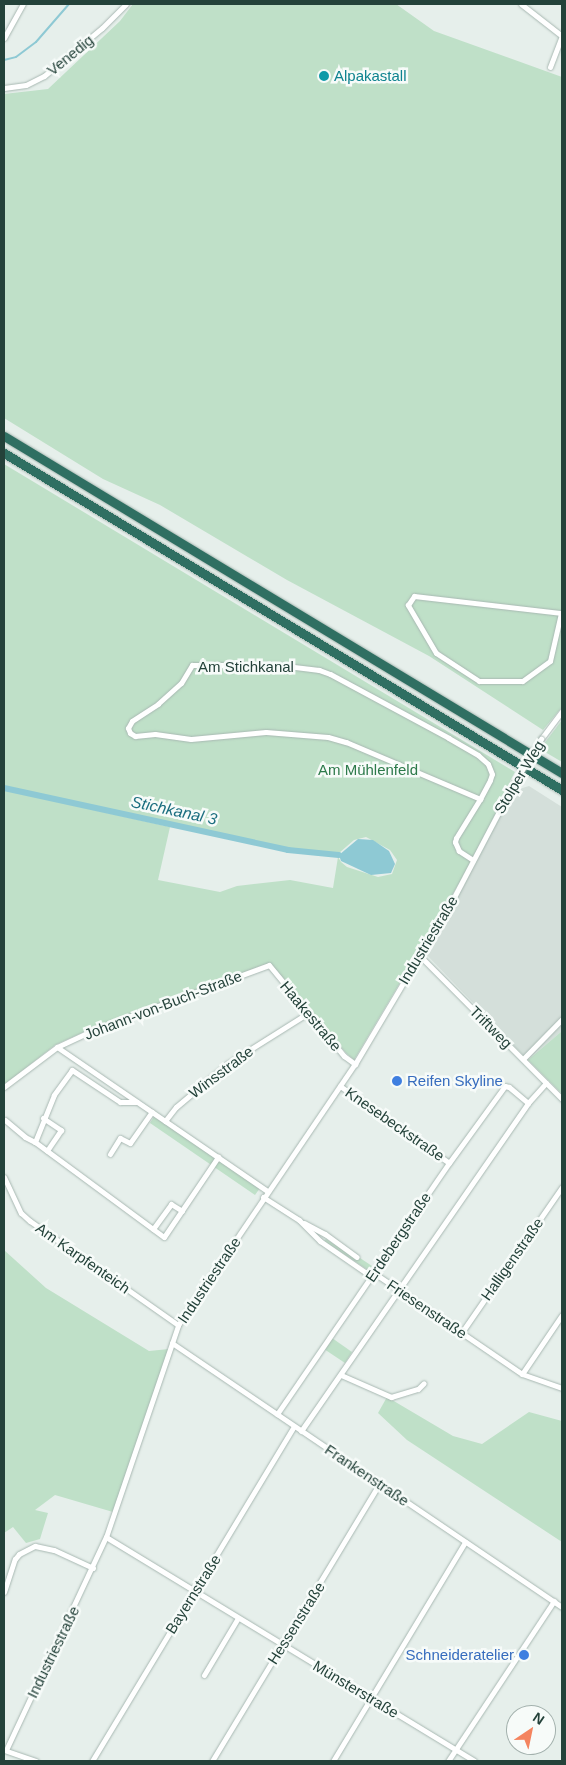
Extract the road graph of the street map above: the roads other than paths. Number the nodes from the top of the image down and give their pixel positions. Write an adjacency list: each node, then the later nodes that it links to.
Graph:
1 (23, 4): 5 (street)
2 (126, 4): 7 (street, Venedig)
3 (521, 4): 4 (street)
4 (562, 36): 6 (street)
5 (4, 38)
6 (550, 67)
7 (4, 88)
8 (4, 436): 12 (highway)
9 (4, 453): 13 (highway)
10 (562, 613): 10 (street)
11 (562, 711): 15 (street, Stolper Weg, bridge)
12 (562, 773)
13 (562, 790)
14 (480, 799): 14 (street, Am Stichkanal); 16 (street, Am Stichkanal)
15 (480, 845): 16 (street, Industriestraße)
16 (473, 860): 17 (street, Industriestraße)
17 (420, 955): 22 (street, Triftweg); 23 (street, Industriestraße)
18 (269, 965): 19 (street, Haakestraße); 21 (street, Johann-von-Buch-Straße)
19 (308, 1013): 23 (street, Haakestraße); 33 (street, Winsstraße)
20 (562, 1019): 22 (street)
21 (57, 1047): 26 (street); 28 (street)
22 (523, 1059): 24 (street, Triftweg)
23 (355, 1064): 25 (street, Industriestraße)
24 (546, 1082): 27 (street, Triftweg); 29 (street, Erdebergstraße)
25 (340, 1086): 38 (street, Knesebeckstraße); 41 (street, Industriestraße)
26 (4, 1087)
27 (562, 1099)
28 (137, 1102): 30 (street); 31 (street)
29 (528, 1103): 38 (street, Erdebergstraße); 48 (street, Erdebergstraße)
30 (152, 1112): 33 (street); 36 (street)
31 (43, 1118): 34 (street); 35 (street)
32 (6, 1120): 34 (street)
33 (165, 1121): 37 (street)
34 (34, 1142): 35 (street)
35 (47, 1151): 45 (street)
36 (110, 1154)
37 (218, 1157): 41 (street); 43 (street)
38 (449, 1163): 47 (street, Erdebergstraße)
39 (4, 1177): 50 (street, Am Karpfenteich)
40 (562, 1187): 51 (street, Halligenstraße)
41 (267, 1191): 42 (street, Industriestraße)
42 (263, 1197): 44 (street, Friesenstraße); 50 (street, Industriestraße)
43 (182, 1211): 45 (street); 45 (street)
44 (299, 1220): 46 (street, Friesenstraße); 47 (street, Friesenstraße)
45 (154, 1229)
46 (356, 1256)
47 (374, 1273): 48 (street, Friesenstraße); 57 (street, Erdebergstraße)
48 (399, 1289): 51 (street, Friesenstraße); 54 (street, Erdebergstraße)
49 (562, 1315): 53 (street)
50 (178, 1324): 52 (street, Industriestraße)
51 (462, 1332): 53 (street, Friesenstraße)
52 (172, 1343): 57 (street, Frankenstraße); 61 (street, Industriestraße)
53 (522, 1374): 56 (street, Friesenstraße)
54 (341, 1375): 55 (street); 59 (street, Erdebergstraße)
55 (424, 1383)
56 (562, 1388)
57 (277, 1414): 58 (street, Frankenstraße)
58 (294, 1426): 59 (street, Frankenstraße); 65 (street, Bayernstraße)
59 (301, 1431): 60 (street, Frankenstraße)
60 (379, 1484): 62 (street, Frankenstraße); 69 (street, Hessenstraße)
61 (106, 1537): 63 (street, Industriestraße); 65 (street, Münsterstraße)
62 (465, 1542): 66 (street, Frankenstraße); 71 (street)
63 (93, 1568): 64 (street); 72 (street, Industriestraße)
64 (4, 1592)
65 (195, 1592): 68 (street, Münsterstraße); 75 (street, Bayernstraße)
66 (554, 1601): 67 (street, Frankenstraße); 73 (street)
67 (562, 1607)
68 (238, 1618): 69 (street, Münsterstraße); 70 (street)
69 (284, 1645): 71 (street, Münsterstraße); 76 (street, Hessenstraße)
70 (204, 1675)
71 (371, 1698): 73 (street, Münsterstraße); 77 (street)
72 (5, 1750): 74 (street)
73 (457, 1751): 78 (street); 79 (street, Münsterstraße)
74 (36, 1761)
75 (92, 1761)
76 (212, 1761)
77 (333, 1761)
78 (448, 1761)
79 (474, 1761)

